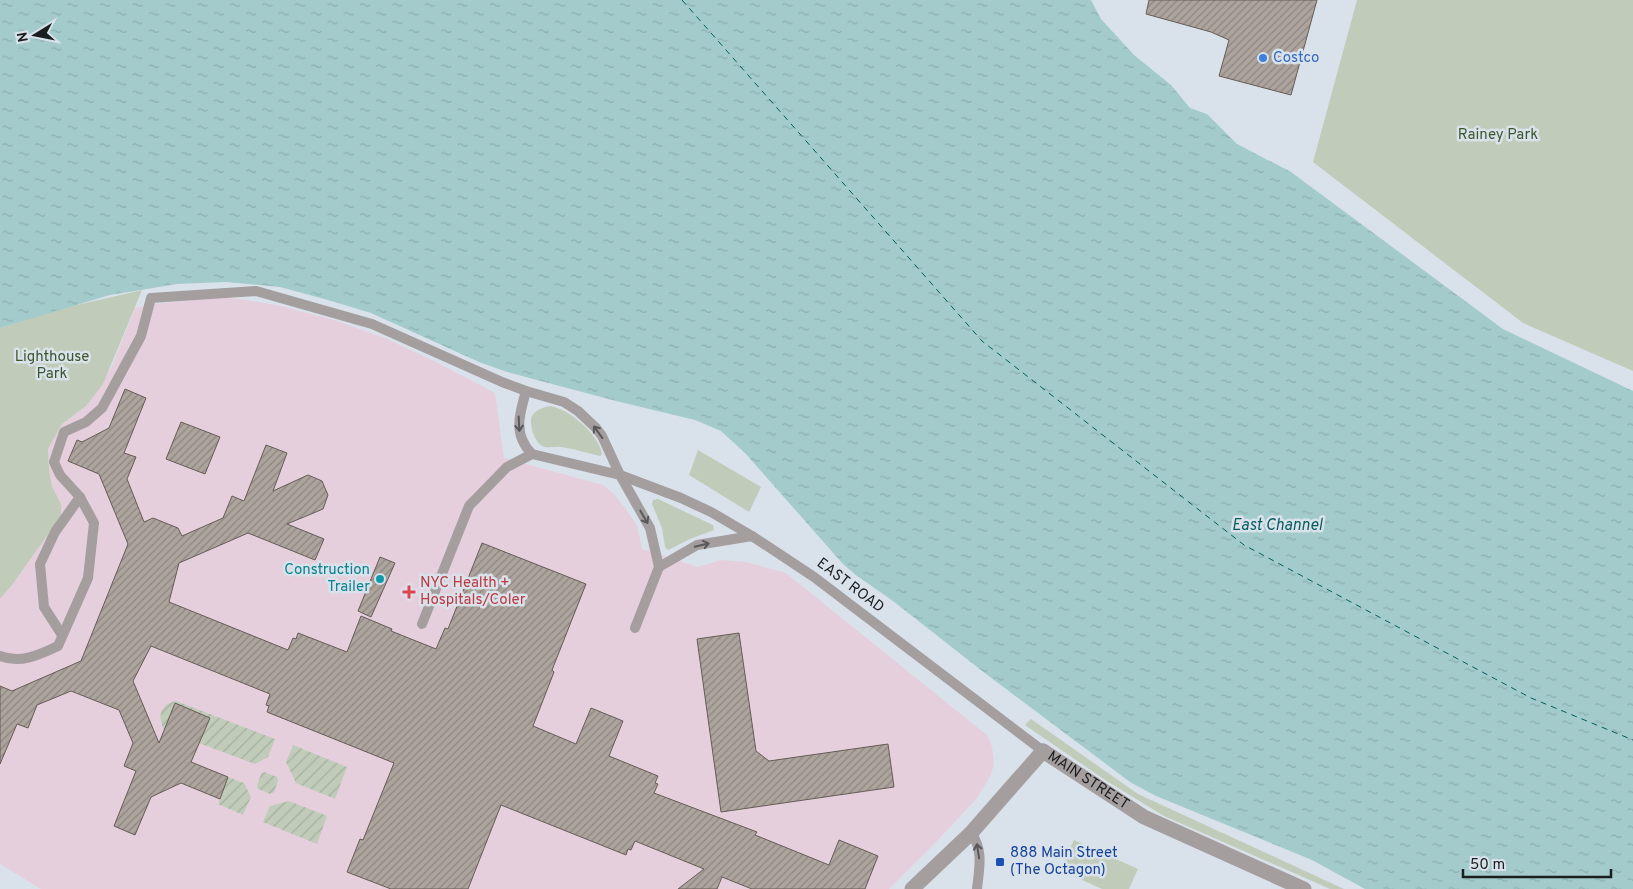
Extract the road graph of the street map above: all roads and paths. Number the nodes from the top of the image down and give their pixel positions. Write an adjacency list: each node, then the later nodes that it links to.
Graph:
1 (526, 391): 2 (lane, one-way to 2); 3 (lane, one-way to 1); 4 (lane)
2 (532, 454): 3 (lane, EAST ROAD); 7 (lane)
3 (620, 475): 5 (lane, EAST ROAD); 6 (lane, one-way to 6)
4 (80, 497): 9 (lane); 9 (lane)
5 (752, 536): 6 (lane, one-way to 5); 11 (lane, EAST ROAD)
6 (659, 567): 8 (lane)
7 (422, 624)
8 (635, 628)
9 (62, 635): 10 (lane)
10 (0, 656)
11 (1043, 752): 12 (street, MAIN STREET); 15 (street, MAIN STREET)
12 (971, 833): 13 (street, MAIN STREET); 14 (lane, one-way to 12)
13 (912, 889)
14 (977, 889)
15 (1304, 889)

